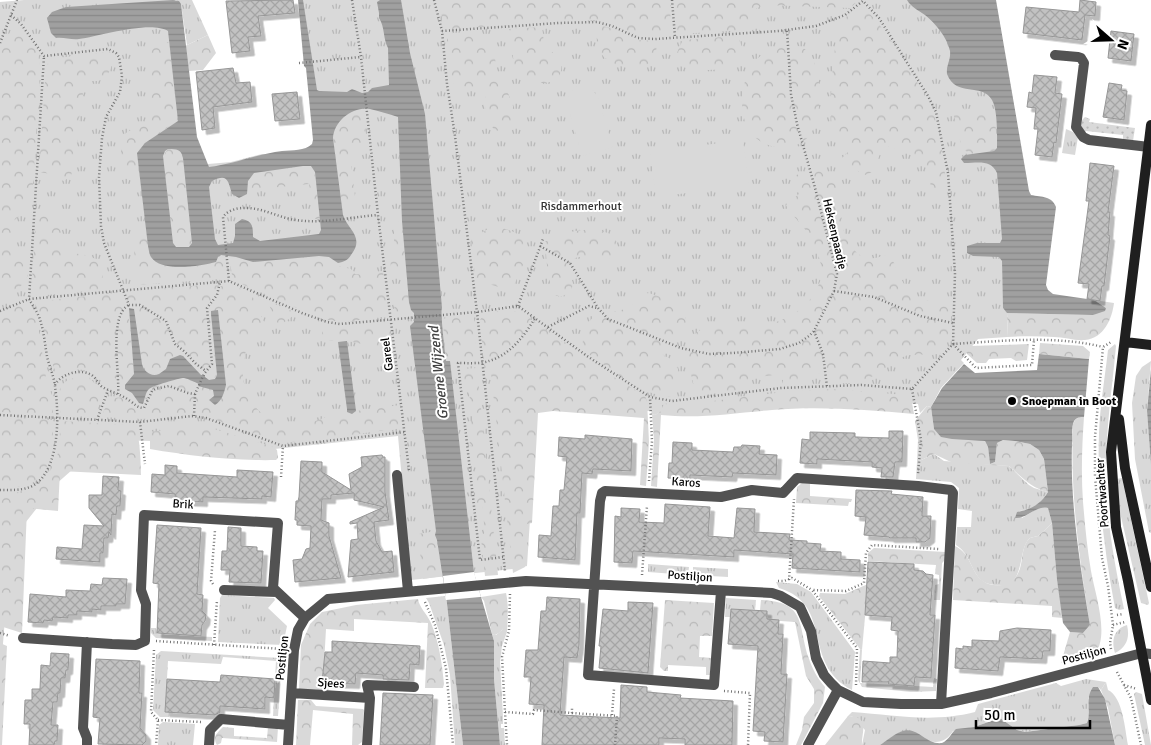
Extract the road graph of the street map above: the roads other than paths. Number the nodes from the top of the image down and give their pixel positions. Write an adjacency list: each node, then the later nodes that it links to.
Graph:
1 (1055, 55): 3 (street)
2 (1151, 125): 3 (street, Poortwachter)
3 (1148, 147): 4 (street, Poortwachter)
4 (1125, 342): 5 (street); 6 (street, Poortwachter)
5 (1151, 345)
6 (1117, 400): 9 (street, Poortwachter); 17 (street, Poortwachter)
7 (397, 475): 11 (street)
8 (594, 583): 11 (street, Postiljon); 12 (street, Postiljon); 12 (street, Karos); 23 (street, Karos)
9 (1151, 587)
10 (224, 590): 13 (street)
11 (408, 591): 14 (street, Postiljon)
12 (721, 591): 19 (street, Postiljon)
13 (277, 592): 14 (street); 16 (street, Brik)
14 (305, 618): 20 (street, Postiljon)
15 (23, 638): 16 (street, Brik)
16 (87, 642): 25 (street)
17 (1146, 653): 22 (street, Poortwachter); 23 (street, Postiljon)
18 (414, 687): 21 (street)
19 (838, 690): 23 (street, Postiljon); 29 (street)
20 (292, 693): 21 (street, Sjees); 24 (street, Postiljon)
21 (370, 698): 28 (street)
22 (1151, 700)
23 (941, 704)
24 (289, 725): 26 (street); 27 (street, Postiljon)
25 (87, 745)
26 (209, 745)
27 (288, 745)
28 (367, 745)
29 (808, 745)

